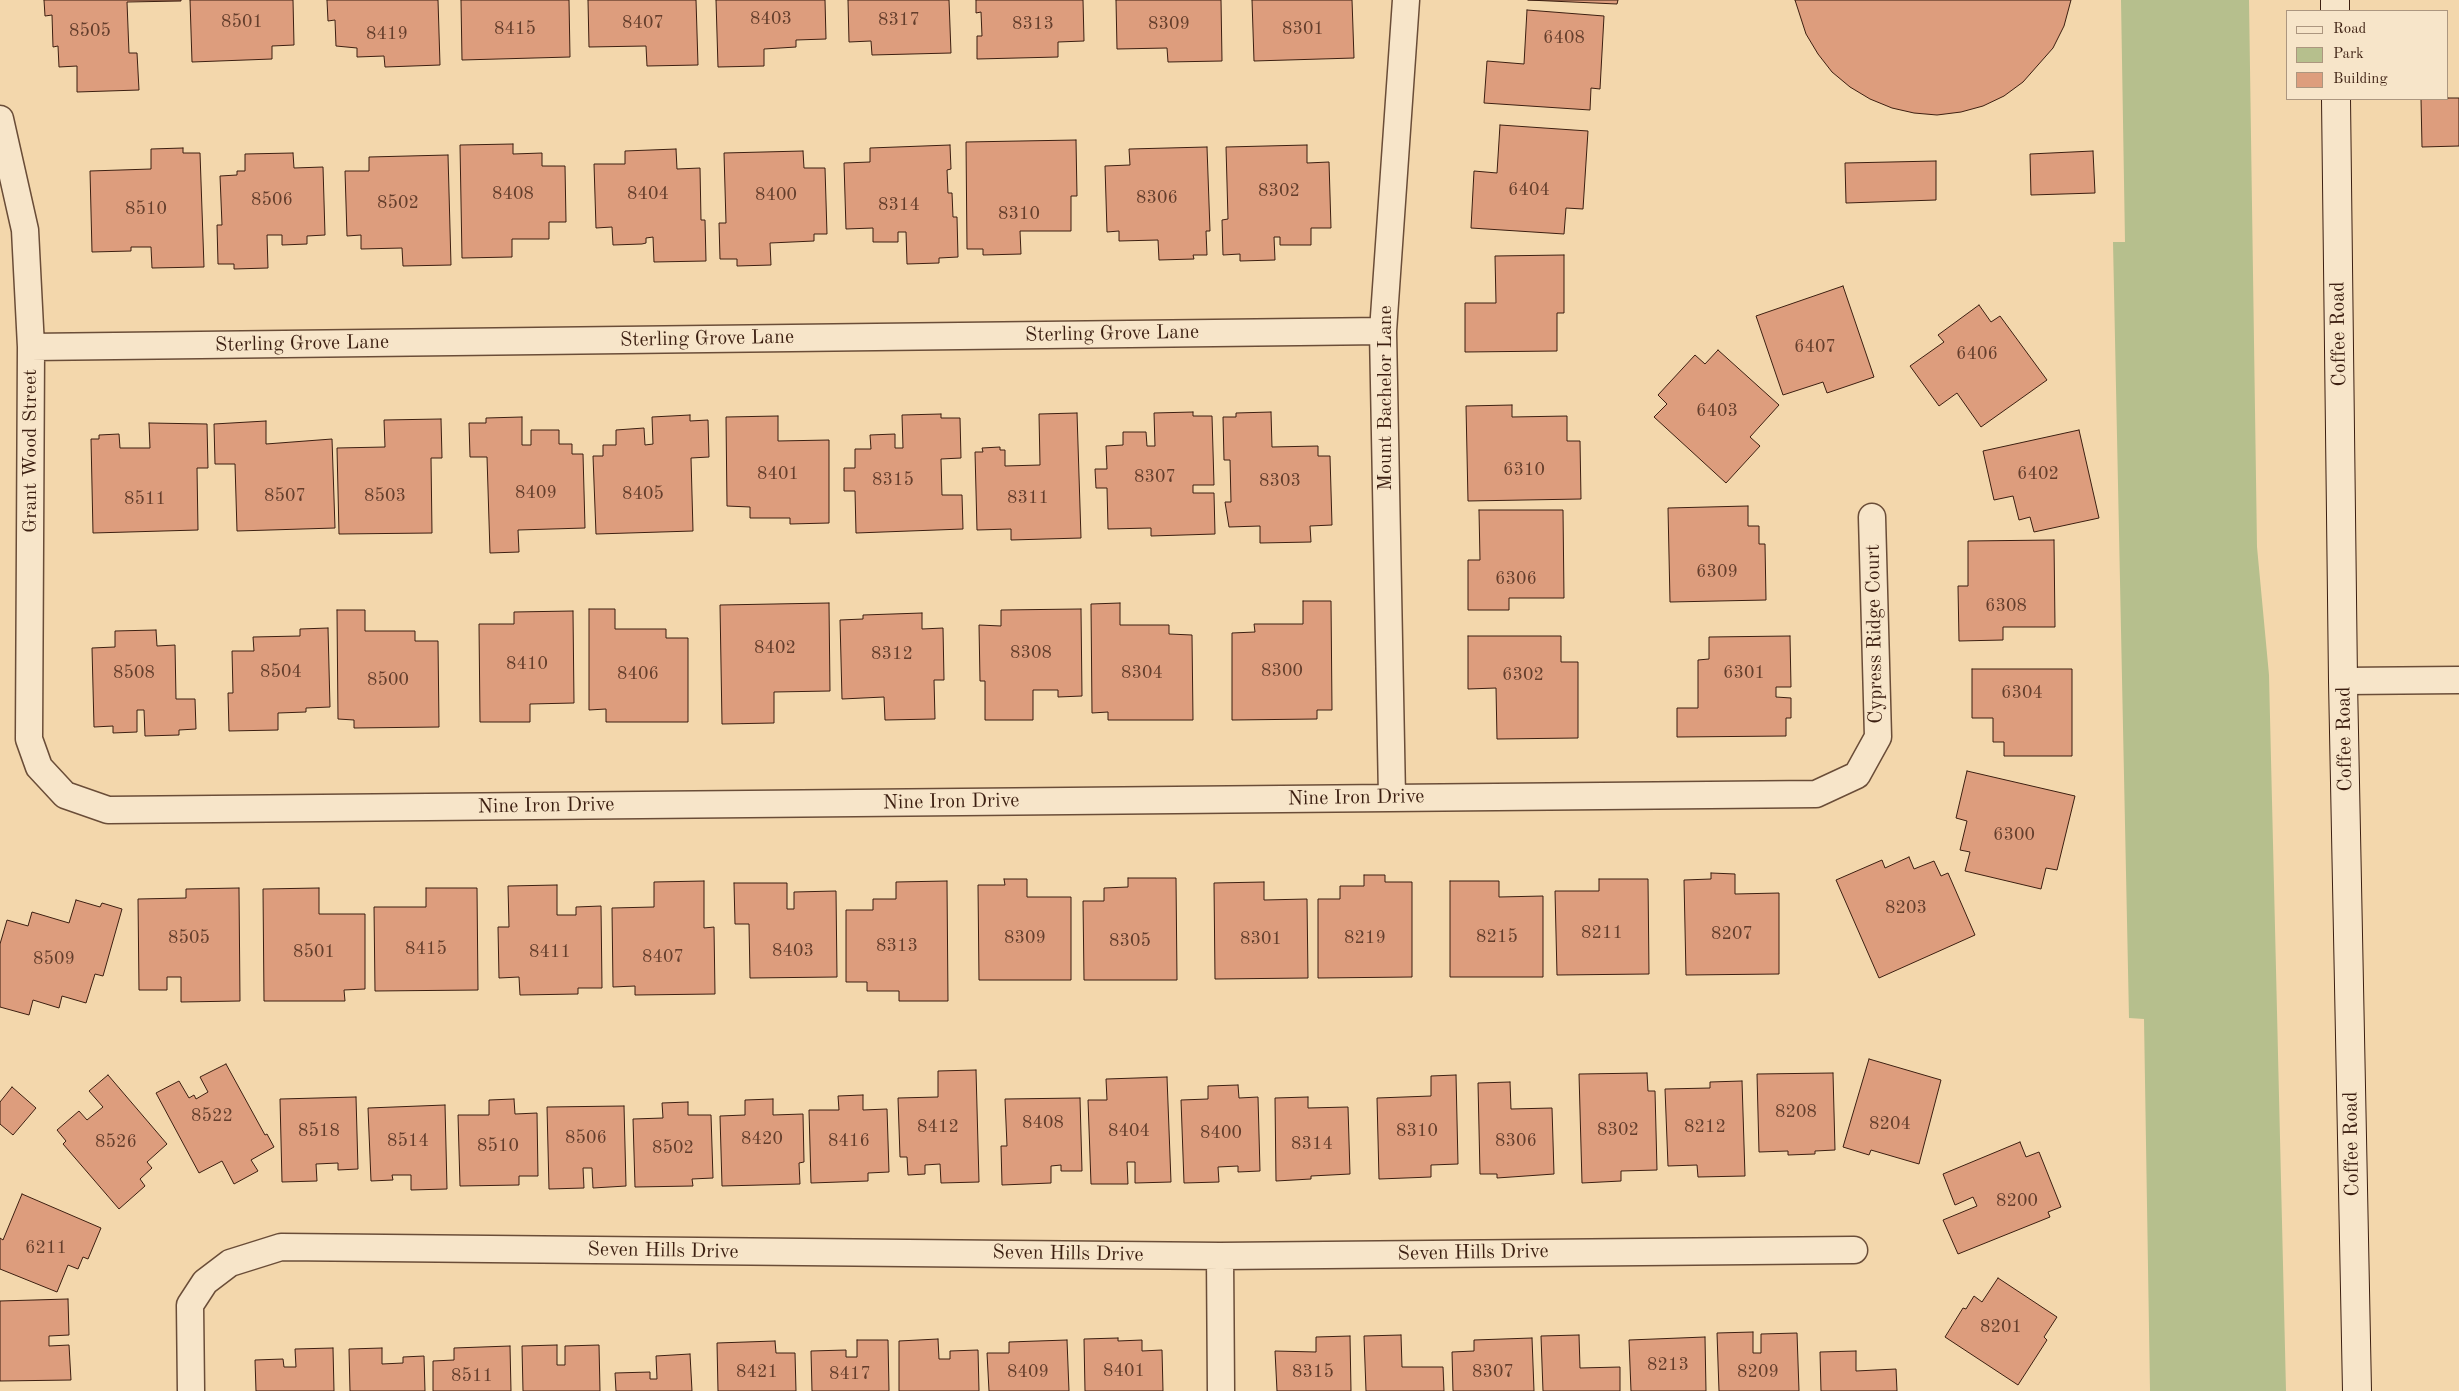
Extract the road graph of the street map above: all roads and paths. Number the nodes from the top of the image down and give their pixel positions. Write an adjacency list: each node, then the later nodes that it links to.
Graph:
1 (1406, 0): 4 (street, Mount Bachelor Lane)
2 (2336, 100): 8 (main road, Coffee Road)
3 (0, 119): 5 (street, Grant Wood Street)
4 (1383, 331): 5 (street, Sterling Grove Lane); 11 (street, Mount Bachelor Lane)
5 (31, 347): 10 (street, Grant Wood Street)
6 (1872, 517): 9 (street, Cypress Ridge Court)
7 (2459, 680): 8 (street)
8 (2344, 681): 14 (main road, Coffee Road)
9 (1858, 775): 11 (street, Nine Iron Drive)
10 (50, 779): 11 (street, Nine Iron Drive)
11 (1392, 798)
12 (1854, 1250): 13 (street, Seven Hills Drive)
13 (1220, 1256): 15 (street, Seven Hills Drive); 16 (street)
14 (2356, 1387)
15 (191, 1391)
16 (1221, 1391)

